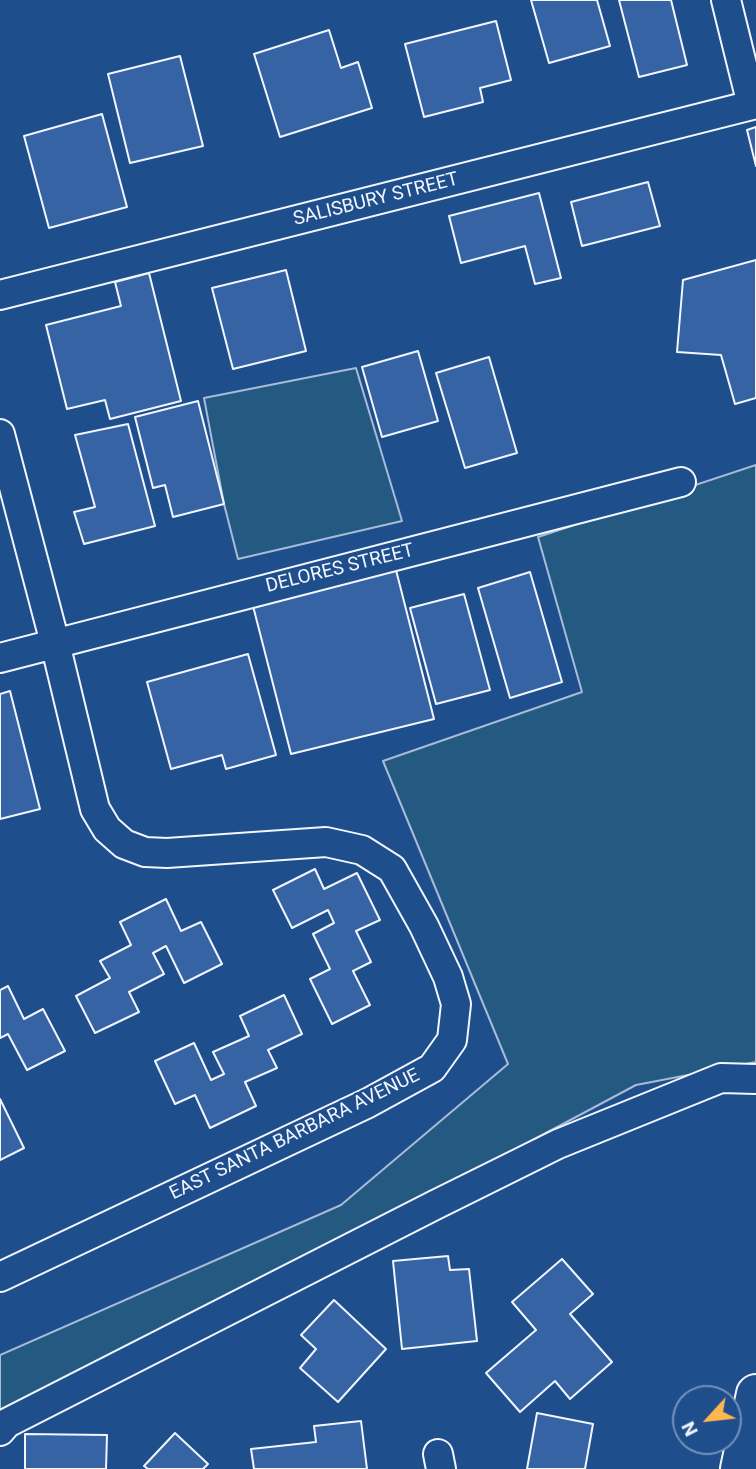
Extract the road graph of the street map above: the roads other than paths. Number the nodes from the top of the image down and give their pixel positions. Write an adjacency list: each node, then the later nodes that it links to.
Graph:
1 (726, 0): 2 (street)
2 (755, 105): 3 (street, SALISBURY STREET)
3 (0, 295)
4 (0, 434): 6 (street, EAST SANTA BARBARA AVENUE)
5 (681, 482): 6 (street, DELORES STREET)
6 (55, 643): 7 (street, DELORES STREET); 9 (street, EAST SANTA BARBARA AVENUE)
7 (0, 658)
8 (756, 1079): 11 (street)
9 (0, 1277)
10 (756, 1394): 12 (main road)
11 (0, 1431)
12 (740, 1469)

